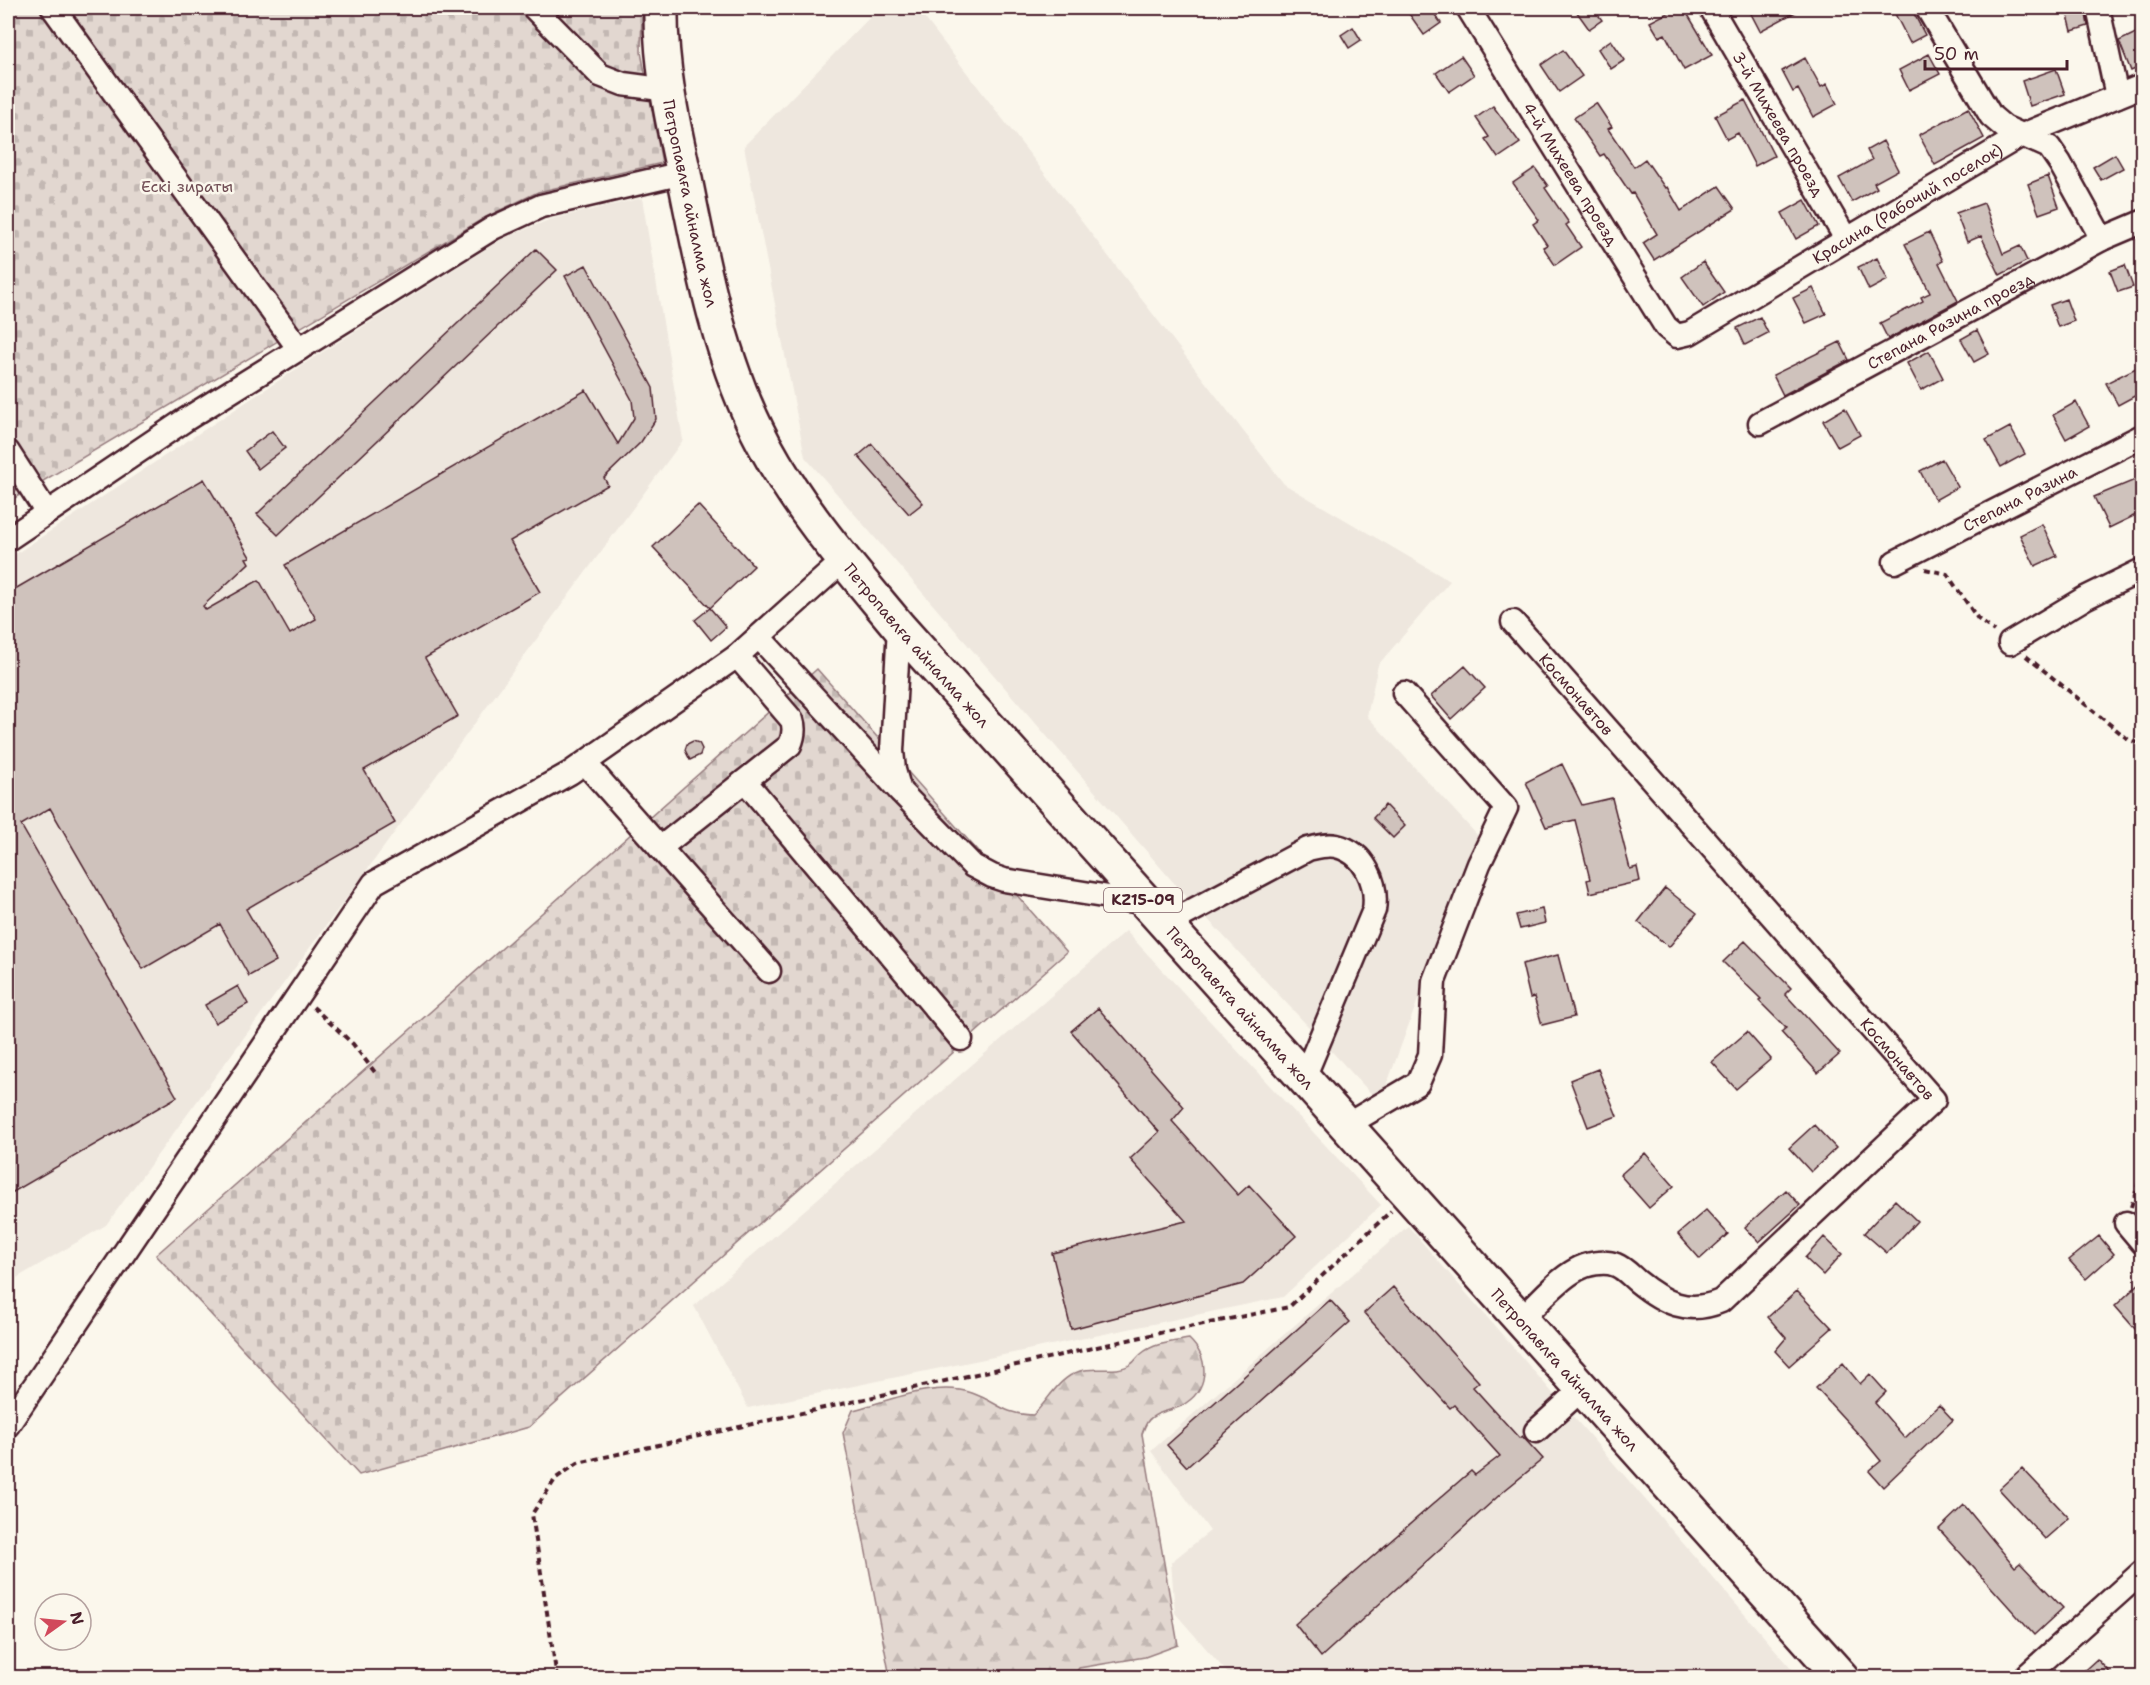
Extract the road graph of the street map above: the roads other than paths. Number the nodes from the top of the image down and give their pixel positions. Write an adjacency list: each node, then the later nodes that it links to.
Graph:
1 (53, 8): 17 (street)
2 (534, 8): 9 (street)
3 (661, 8): 9 (highway, Петропавлға айналма жол / KZ15-09)
4 (1468, 8): 16 (street, 4-й Михеева проезд)
5 (1711, 8): 14 (street, 3-й Михеева проезд)
6 (1927, 8): 11 (street)
7 (2098, 8): 10 (street)
8 (2142, 86): 10 (street, Красина (Рабочий поселок))
9 (668, 90): 12 (highway, Петропавлға айналма жол / KZ15-09)
10 (2117, 96): 11 (street, Красина (Рабочий поселок))
11 (2020, 136): 14 (street, Красина (Рабочий поселок)); 15 (street)
12 (683, 173): 17 (street); 23 (highway, Петропавлға айналма жол / KZ15-09)
13 (2142, 222): 15 (street, Степана Разина проезд)
14 (1846, 239): 16 (street, Красина (Рабочий поселок))
15 (2103, 239): 18 (street, Степана Разина проезд)
16 (1677, 336)
17 (299, 349): 21 (street)
18 (1760, 423)
19 (2142, 436): 24 (street, Степана Разина)
20 (8, 452): 21 (street)
21 (47, 513): 22 (street)
22 (8, 539)
23 (844, 560): 27 (highway, Петропавлға айналма жол / KZ15-09); 28 (street)
24 (1895, 562)
25 (2142, 570): 29 (street)
26 (1513, 622): 43 (street, Космонавтов)
27 (899, 627): 34 (street); 36 (highway, Петропавлға айналма жол / KZ15-09)
28 (759, 637): 30 (street); 34 (street)
29 (2010, 643)
30 (737, 656): 32 (street); 33 (street)
31 (1404, 693): 40 (street)
32 (585, 763): 35 (street); 45 (street)
33 (745, 781): 35 (street); 38 (street)
34 (900, 791): 36 (street)
35 (660, 848): 37 (street)
36 (1155, 914): 39 (highway, Петропавлға айналма жол / KZ15-09); 39 (street)
37 (769, 972)
38 (961, 1039)
39 (1303, 1080): 40 (highway, Петропавлға айналма жол / KZ15-09)
40 (1345, 1126): 43 (highway, Петропавлға айналма жол / KZ15-09)
41 (2126, 1223): 42 (street)
42 (2142, 1242)
43 (1521, 1319): 44 (highway, Петропавлға айналма жол / KZ15-09)
44 (1583, 1388): 46 (street); 48 (highway, Петропавлға айналма жол / KZ15-09)
45 (8, 1425)
46 (1536, 1431)
47 (2142, 1572): 49 (street)
48 (1842, 1677)
49 (2024, 1677)

